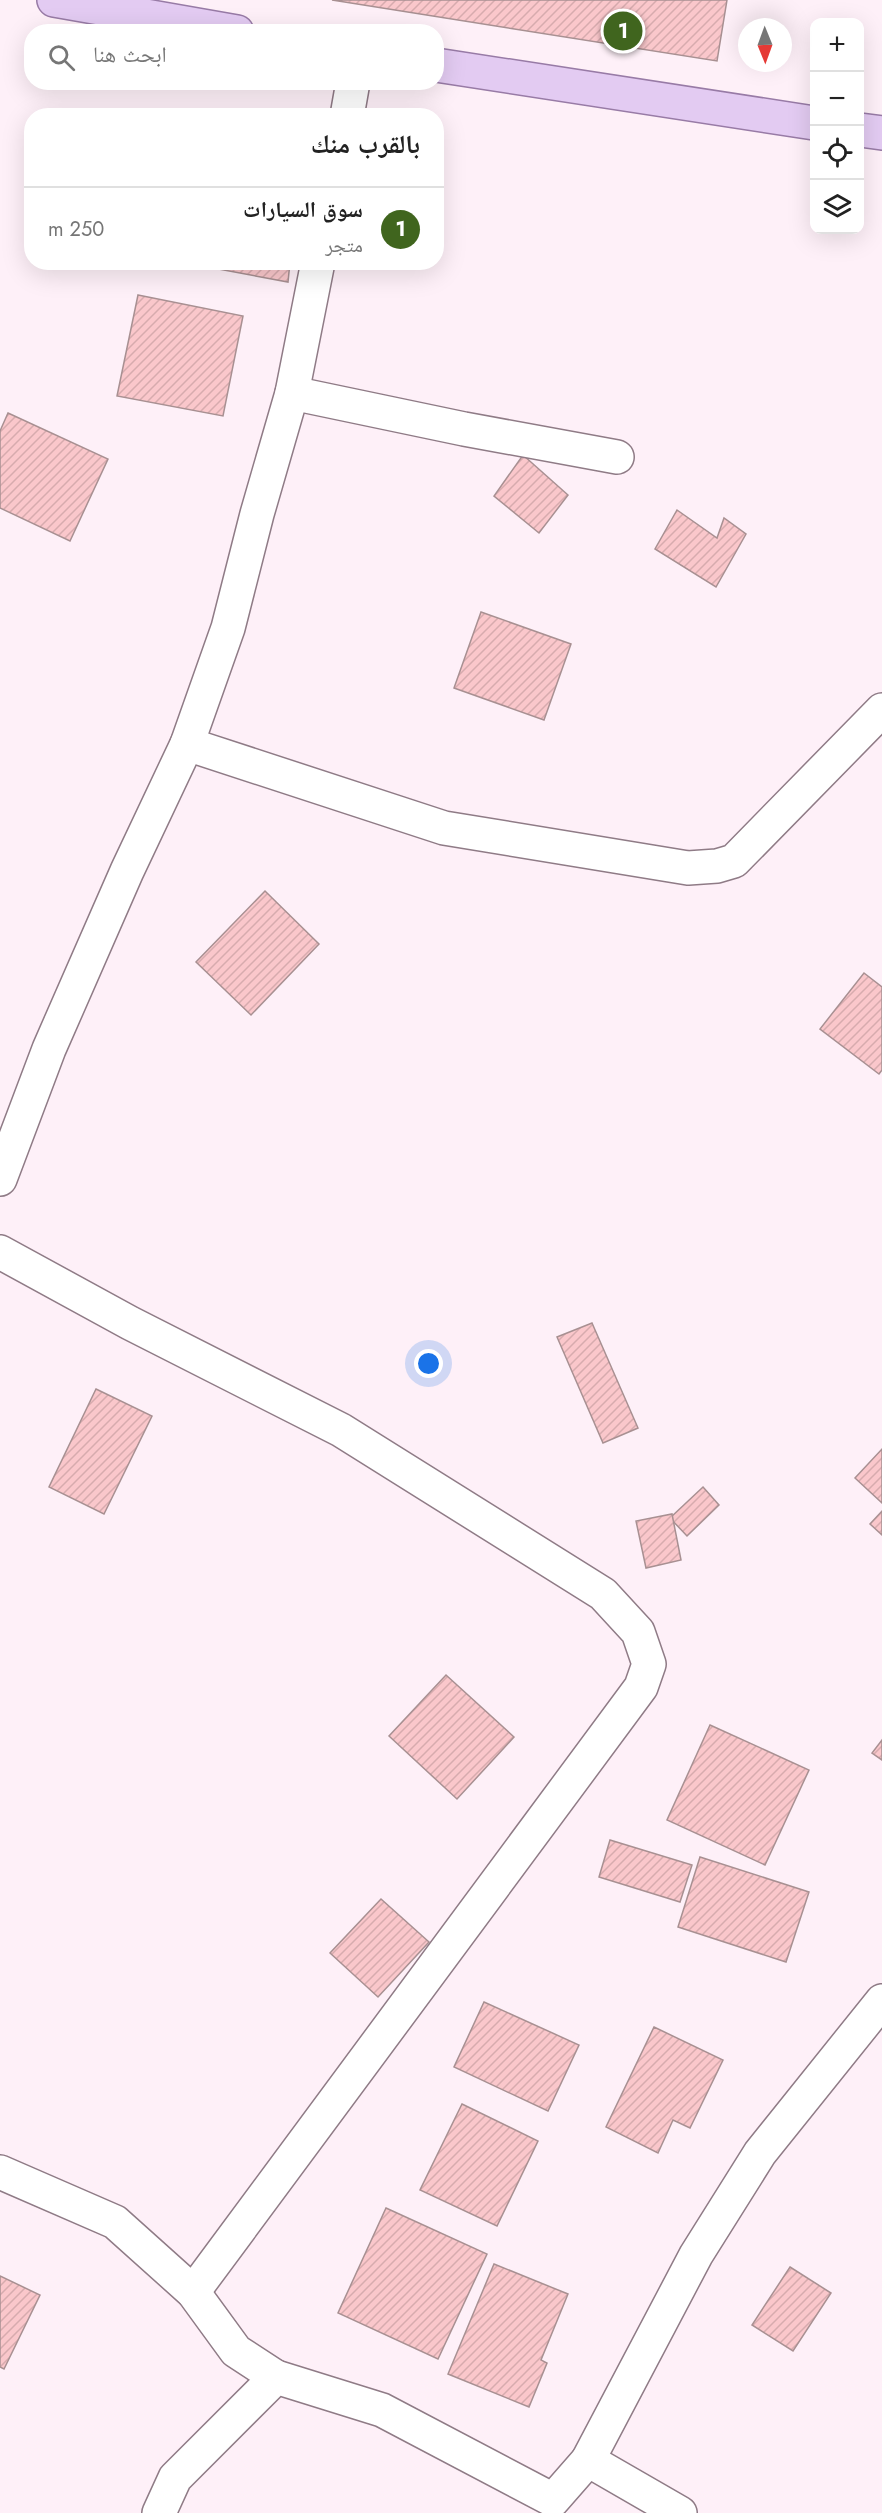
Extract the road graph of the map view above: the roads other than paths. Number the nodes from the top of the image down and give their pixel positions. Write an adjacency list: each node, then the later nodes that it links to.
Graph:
1 (54, 0): 2 (main road)
2 (191, 24)
3 (444, 66): 6 (main road)
4 (352, 90): 5 (street)
5 (348, 108)
6 (810, 122)
7 (864, 131): 8 (main road)
8 (882, 133)
9 (316, 270): 10 (street)
10 (292, 393): 11 (street); 13 (street)
11 (617, 457)
12 (882, 710): 13 (street)
13 (187, 744): 14 (street)
14 (0, 1179)
15 (0, 1251): 18 (street)
16 (882, 2001): 20 (street)
17 (0, 2172): 18 (street)
18 (193, 2292): 19 (street)
19 (276, 2377): 21 (street); 22 (street)
20 (588, 2460): 21 (street); 23 (street)
21 (550, 2506)
22 (159, 2513)
23 (680, 2513)

